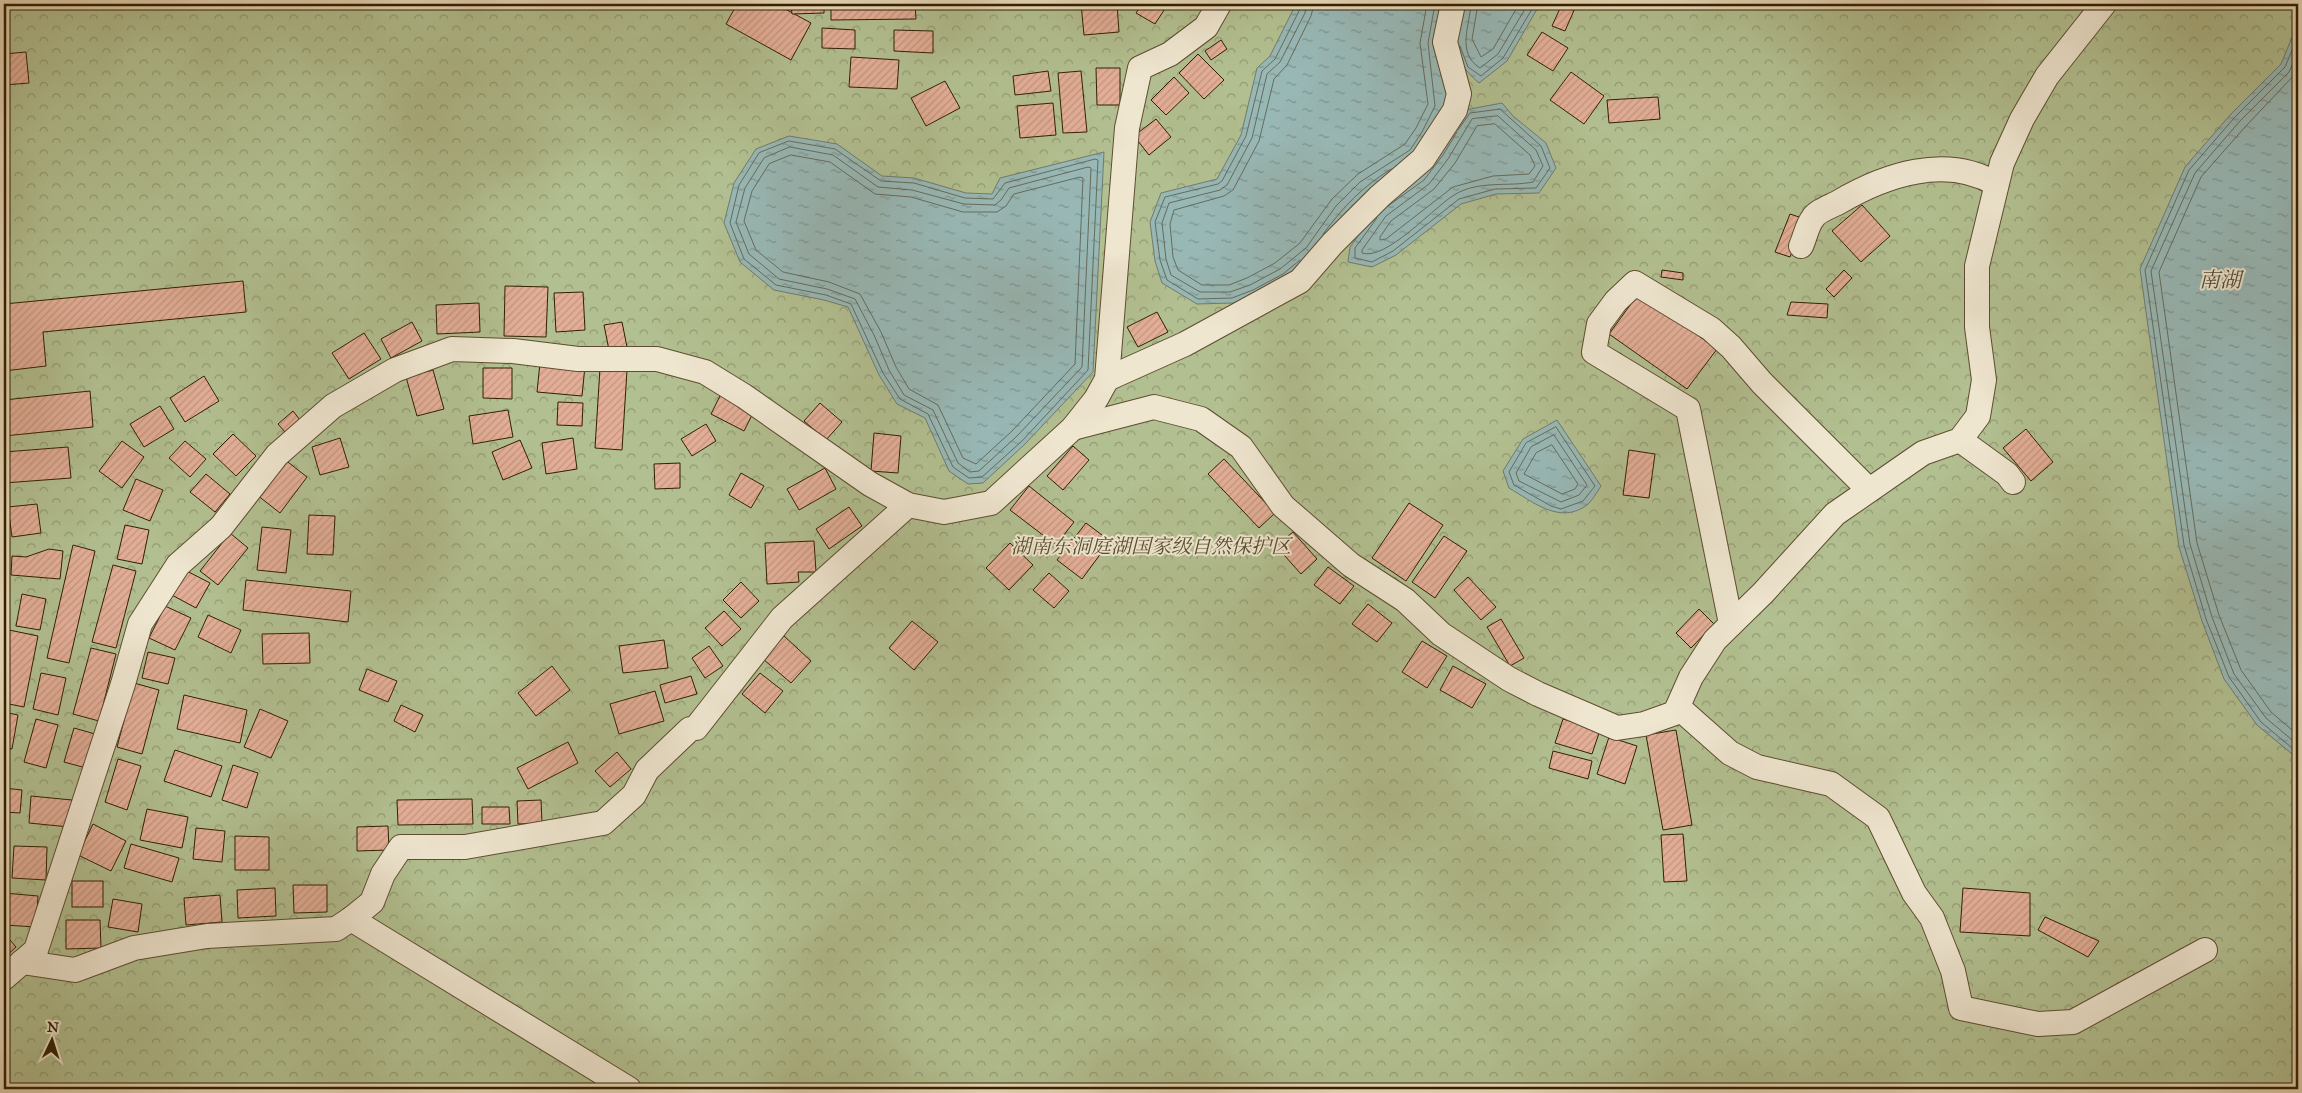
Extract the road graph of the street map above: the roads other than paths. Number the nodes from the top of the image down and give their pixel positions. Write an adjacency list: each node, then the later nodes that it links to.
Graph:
1 (1219, 4): 6 (street)
2 (1453, 4): 6 (street)
3 (2104, 4): 4 (street)
4 (1996, 184): 5 (street); 8 (street)
5 (1802, 246)
6 (1107, 379): 7 (street)
7 (1073, 428): 11 (street); 13 (street)
8 (1960, 440): 9 (street); 10 (street)
9 (2013, 482)
10 (1868, 489): 12 (street); 12 (street)
11 (908, 505): 14 (street); 16 (street)
12 (1731, 624): 13 (street)
13 (1678, 707): 15 (street)
14 (351, 919): 16 (street); 18 (street)
15 (2205, 950)
16 (22, 962): 17 (street)
17 (4, 978)
18 (629, 1089)

